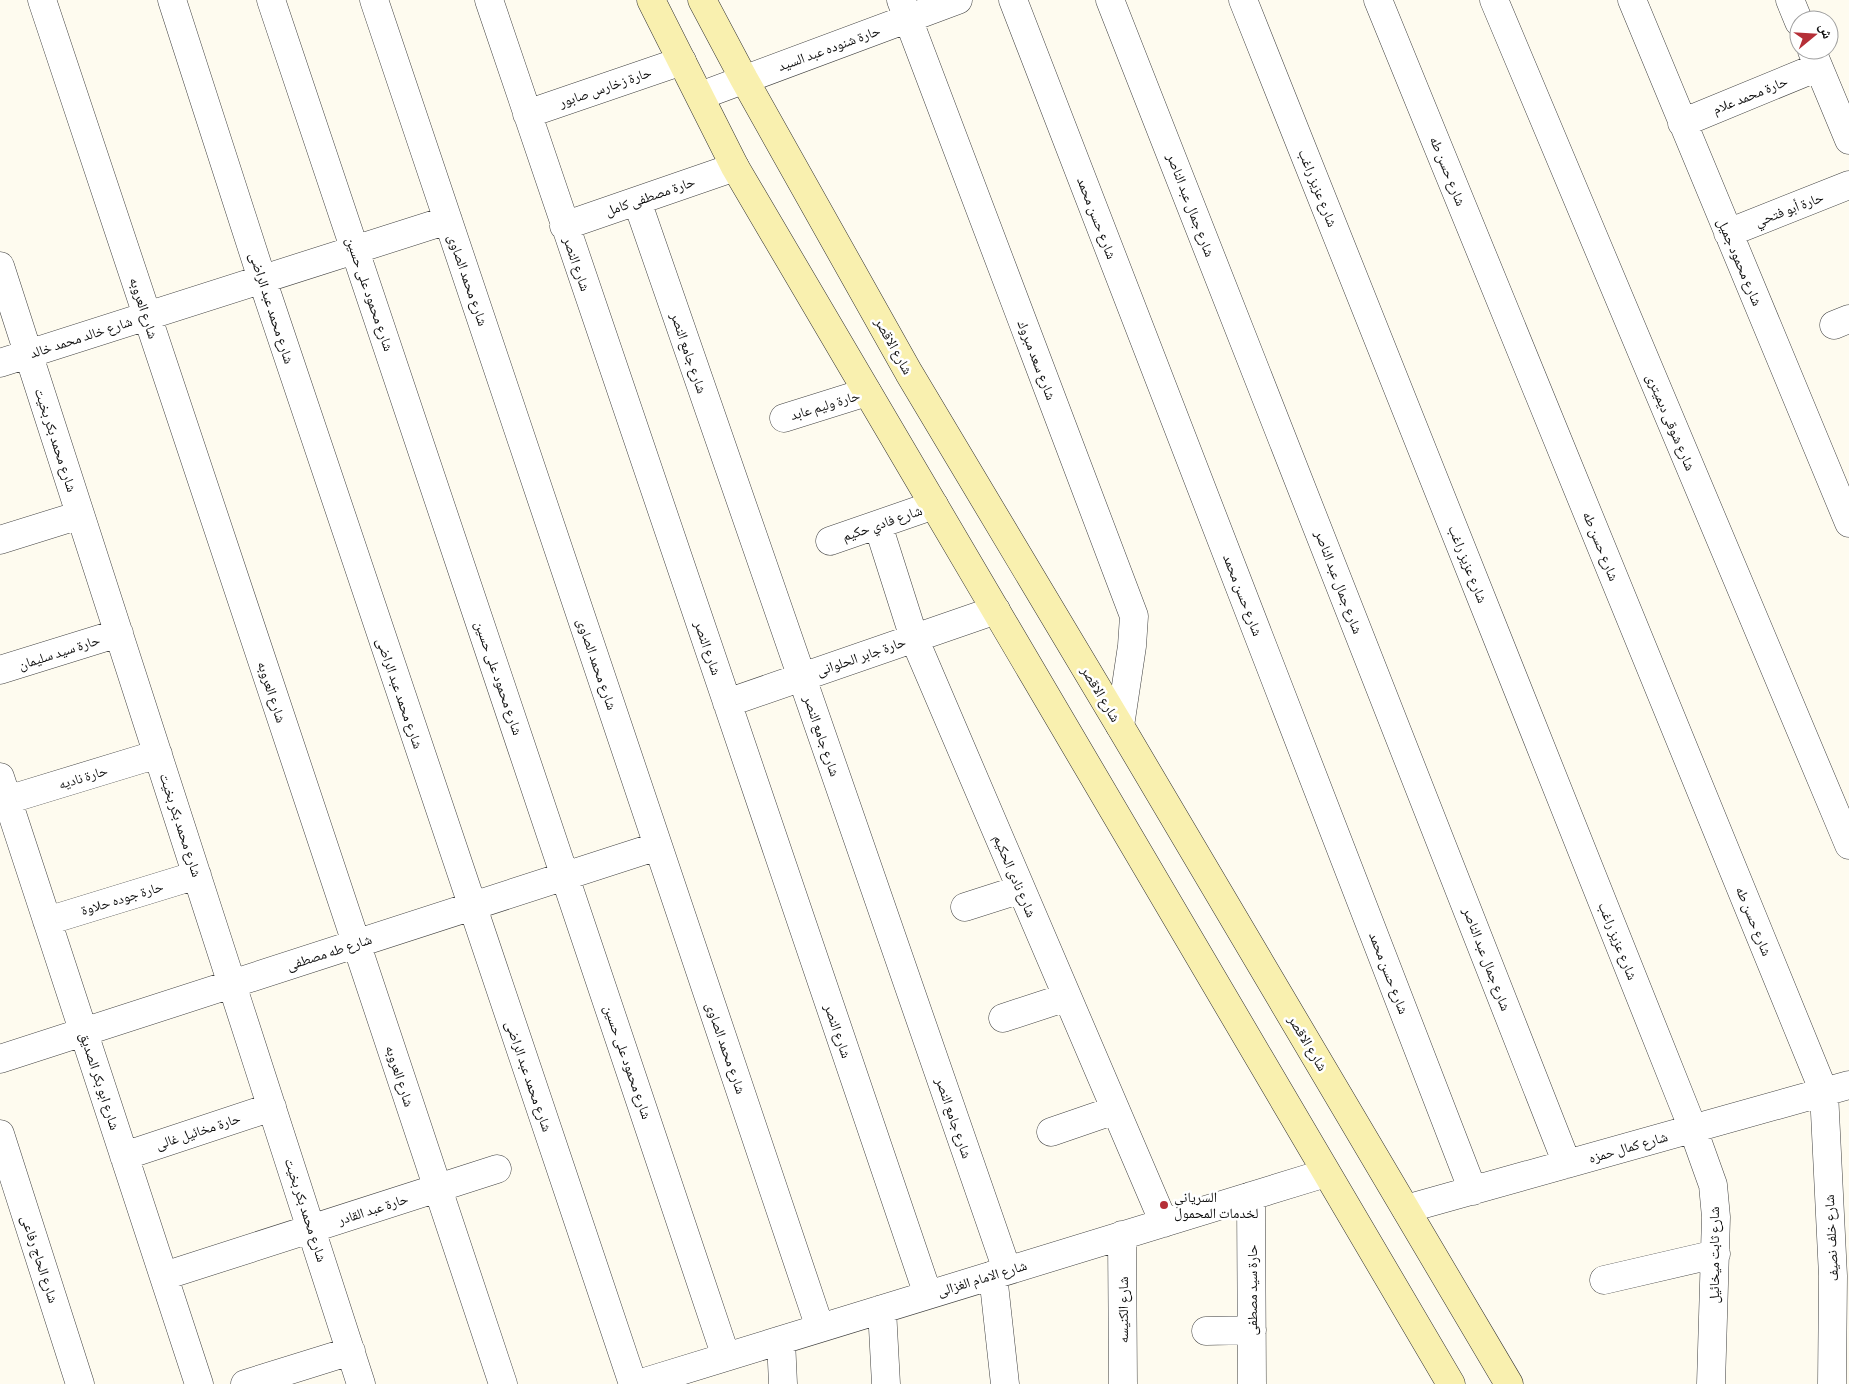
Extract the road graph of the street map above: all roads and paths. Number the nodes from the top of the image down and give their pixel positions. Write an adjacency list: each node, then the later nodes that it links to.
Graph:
1 (42, 0): 33 (street, شارع العروبه)
2 (172, 0): 32 (street, شارع محمد عبد الراضى)
3 (271, 0): 30 (street, شارع محمود على حسين)
4 (374, 0): 27 (street, شارع محمد الصاوى)
5 (488, 0): 21 (street, شارع النصر)
6 (651, 0): 18 (street)
7 (702, 0): 19 (street, شارع الاقصر)
8 (958, 0): 15 (street, حارة شنوده عبد السيد)
9 (1013, 0): 78 (street, شارع حسن محمد)
10 (1110, 0): 74 (street, شارع جمال عبد الناصر)
11 (1243, 0): 70 (street, شارع عزيز راغب)
12 (1378, 0): 67 (street, شارع حسن طه)
13 (1494, 0): 53 (street, شارع شوقى ديميترى)
14 (1632, 0): 22 (street, شارع محمود جميل)
15 (904, 9): 19 (street, حارة شنوده عبد السيد); 50 (street, شارع سعد مبروك)
16 (1811, 60): 22 (street, حارة محمد علام)
17 (1816, 60): 23 (street)
18 (682, 61): 20 (street); 21 (street, حارة زخارس صابور)
19 (744, 79): 20 (street, حارة شنوده عبد السيد); 50 (street, شارع الاقصر)
20 (700, 96): 24 (street)
21 (527, 114): 28 (street, شارع النصر)
22 (1682, 122): 29 (street, شارع محمود جميل)
23 (1849, 140)
24 (735, 167): 26 (street, حارة مصطفى كامل); 36 (street)
25 (1849, 185): 29 (street, حارة أبو فتحي)
26 (637, 201): 28 (street, حارة مصطفى كامل); 48 (street, شارع جامع النصر)
27 (448, 220): 30 (street, شارع خالد محمد خالد); 54 (street, شارع محمد الصاوى)
28 (564, 226): 49 (street, شارع النصر)
29 (1728, 233): 40 (street, شارع محمود جميل)
30 (354, 250): 32 (street, شارع خالد محمد خالد); 56 (street, شارع محمود على حسين)
31 (0, 266): 34 (street, شارع محمد بكر بخيت)
32 (262, 279): 33 (street, شارع خالد محمد خالد); 58 (street, شارع محمد عبد الراضى)
33 (147, 316): 34 (street, شارع خالد محمد خالد); 61 (street, شارع العروبه)
34 (28, 354): 35 (street, شارع خالد محمد خالد); 39 (street, شارع محمد بكر بخيت)
35 (0, 363)
36 (867, 392): 37 (street, حارة وليم عابد); 38 (street)
37 (784, 418)
38 (934, 505): 41 (street, شارع فادي حكيم); 44 (street)
39 (80, 515): 42 (street); 45 (street, شارع محمد بكر بخيت)
40 (1849, 523)
41 (878, 525): 43 (street, شارع فادي حكيم); 46 (street, شارع نادى الحكيم)
42 (0, 540)
43 (830, 541)
44 (996, 610): 46 (street, حارة جابر الحلوانى); 76 (street)
45 (118, 633): 47 (street, حارة سيد سليمان); 51 (street, شارع محمد بكر بخيت)
46 (914, 638): 48 (street, حارة جابر الحلوانى); 57 (street, شارع نادى الحكيم)
47 (0, 670)
48 (802, 677): 49 (street, حارة جابر الحلوانى); 85 (street, شارع جامع النصر)
49 (727, 703): 89 (street, شارع النصر)
50 (1120, 726): 80 (street, شارع الاقصر)
51 (158, 754): 52 (street, حارة ناديه); 55 (street, شارع محمد بكر بخيت)
52 (4, 789): 60 (street, شارع ابو بكر الصديق)
53 (1849, 845)
54 (658, 846): 56 (street, شارع طه مصطفى); 91 (street, شارع محمد الصاوى)
55 (197, 875): 60 (street, حارة جوده حلاوة); 62 (street, شارع محمد بكر بخيت)
56 (565, 876): 58 (street, شارع طه مصطفى); 96 (street, شارع محمود على حسين)
57 (1021, 889): 59 (street); 63 (street, شارع نادى الحكيم)
58 (472, 906): 61 (street, شارع طه مصطفى); 103 (street, شارع محمد عبد الراضى)
59 (965, 908)
60 (47, 921): 65 (street, شارع ابو بكر الصديق)
61 (356, 944): 62 (street, شارع طه مصطفى); 77 (street, شارع العروبه)
62 (232, 984): 65 (street, شارع طه مصطفى); 68 (street, شارع محمد بكر بخيت)
63 (1067, 997): 64 (street); 69 (street, شارع نادى الحكيم)
64 (1003, 1018)
65 (84, 1032): 66 (street, شارع طه مصطفى); 73 (street, شارع ابو بكر الصديق)
66 (0, 1059)
67 (1836, 1088): 70 (street, شارع كمال حمزه); 87 (street, شارع خلف نصيف)
68 (272, 1107): 73 (street, حارة مخائيل غالى); 82 (street, شارع محمد بكر بخيت)
69 (1115, 1110): 71 (street); 81 (street, شارع نادى الحكيم)
70 (1692, 1129): 74 (street, شارع كمال حمزه); 84 (street, شارع ثابت ميخائيل)
71 (1051, 1132)
72 (0, 1134): 98 (street, شارع الحاج رفاعى)
73 (124, 1156): 86 (street, شارع ابو بكر الصديق)
74 (1567, 1164): 78 (street, شارع كمال حمزه)
75 (497, 1169): 77 (street, حارة عبد القادر)
76 (1326, 1173): 79 (street, شارع الامام الغزالى); 110 (street)
77 (438, 1188): 82 (street, حارة عبد القادر); 102 (street, شارع العروبه)
78 (1473, 1190): 80 (street, شارع كمال حمزه)
79 (1251, 1196): 81 (street, شارع الامام الغزالى); 93 (street, حارة سيد مصطفى)
80 (1406, 1209): 111 (street, شارع الاقصر)
81 (1164, 1223): 83 (street, شارع الامام الغزالى)
82 (312, 1228): 86 (street, حارة عبد القادر); 95 (street, شارع محمد بكر بخيت)
83 (1122, 1235): 85 (street, شارع الامام الغزالى); 108 (street, شارع الكنيسه)
84 (1716, 1254): 88 (street); 112 (street, شارع ثابت ميخائيل)
85 (1000, 1273): 89 (street, شارع الامام الغزالى); 107 (street, شارع جامع النصر)
86 (164, 1276): 99 (street, شارع ابو بكر الصديق)
87 (1841, 1276): 97 (street, شارع خلف نصيف)
88 (1604, 1280)
89 (928, 1295): 90 (street, شارع الامام الغزالى)
90 (882, 1309): 91 (street, شارع الامام الغزالى); 106 (street)
91 (820, 1328): 94 (street, شارع الامام الغزالى)
92 (1206, 1330): 93 (street)
93 (1252, 1330): 109 (street, حارة سيد مصطفى)
94 (781, 1340): 96 (street, شارع الامام الغزالى); 105 (street)
95 (351, 1351): 100 (street); 101 (street, شارع محمد بكر بخيت)
96 (712, 1368): 104 (street, شارع الامام الغزالى)
97 (1838, 1382)
98 (80, 1384)
99 (199, 1384)
100 (245, 1384)
101 (361, 1384)
102 (502, 1384)
103 (633, 1384)
104 (638, 1384)
105 (783, 1384)
106 (886, 1384)
107 (1005, 1384)
108 (1123, 1384)
109 (1252, 1384)
110 (1451, 1384)
111 (1509, 1384)
112 (1711, 1384)

